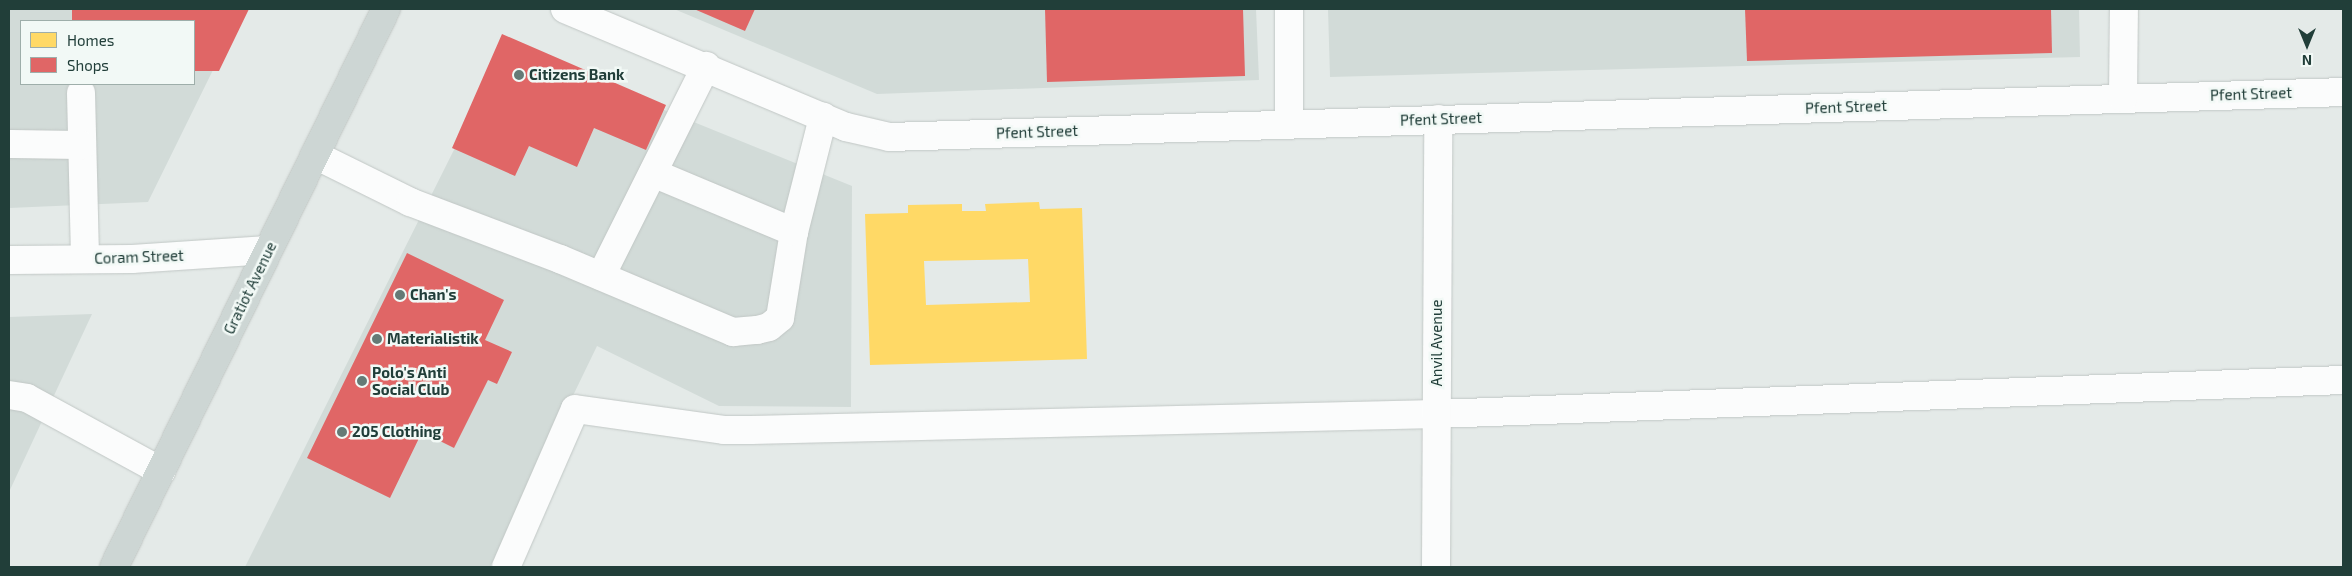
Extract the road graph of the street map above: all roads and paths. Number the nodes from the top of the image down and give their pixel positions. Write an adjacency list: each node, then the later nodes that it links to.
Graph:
1 (386, 9): 14 (main road, Gratiot Avenue)
2 (565, 9): 5 (street, Pfent Street)
3 (1289, 9): 11 (street)
4 (2124, 9): 8 (street)
5 (706, 66): 9 (street, Pfent Street); 15 (street)
6 (2343, 92): 8 (street, Pfent Street)
7 (81, 93): 13 (street)
8 (2123, 98): 10 (street, Pfent Street)
9 (823, 117): 11 (street, Pfent Street); 16 (street)
10 (1438, 119): 11 (street, Pfent Street); 23 (street, Anvil Avenue)
11 (1289, 124)
12 (9, 144): 13 (street)
13 (82, 145): 18 (street)
14 (315, 154): 17 (main road, Gratiot Avenue); 20 (street)
15 (652, 173): 16 (street); 20 (street)
16 (794, 232): 20 (street)
17 (268, 250): 18 (street, Coram Street); 24 (main road, Gratiot Avenue)
18 (85, 259): 19 (street, Coram Street)
19 (9, 260)
20 (601, 276)
21 (2343, 380): 23 (street)
22 (9, 395): 24 (street)
23 (1437, 414): 26 (street); 27 (street, Anvil Avenue)
24 (161, 471): 25 (main road, Gratiot Avenue)
25 (114, 567)
26 (506, 567)
27 (1436, 567)

